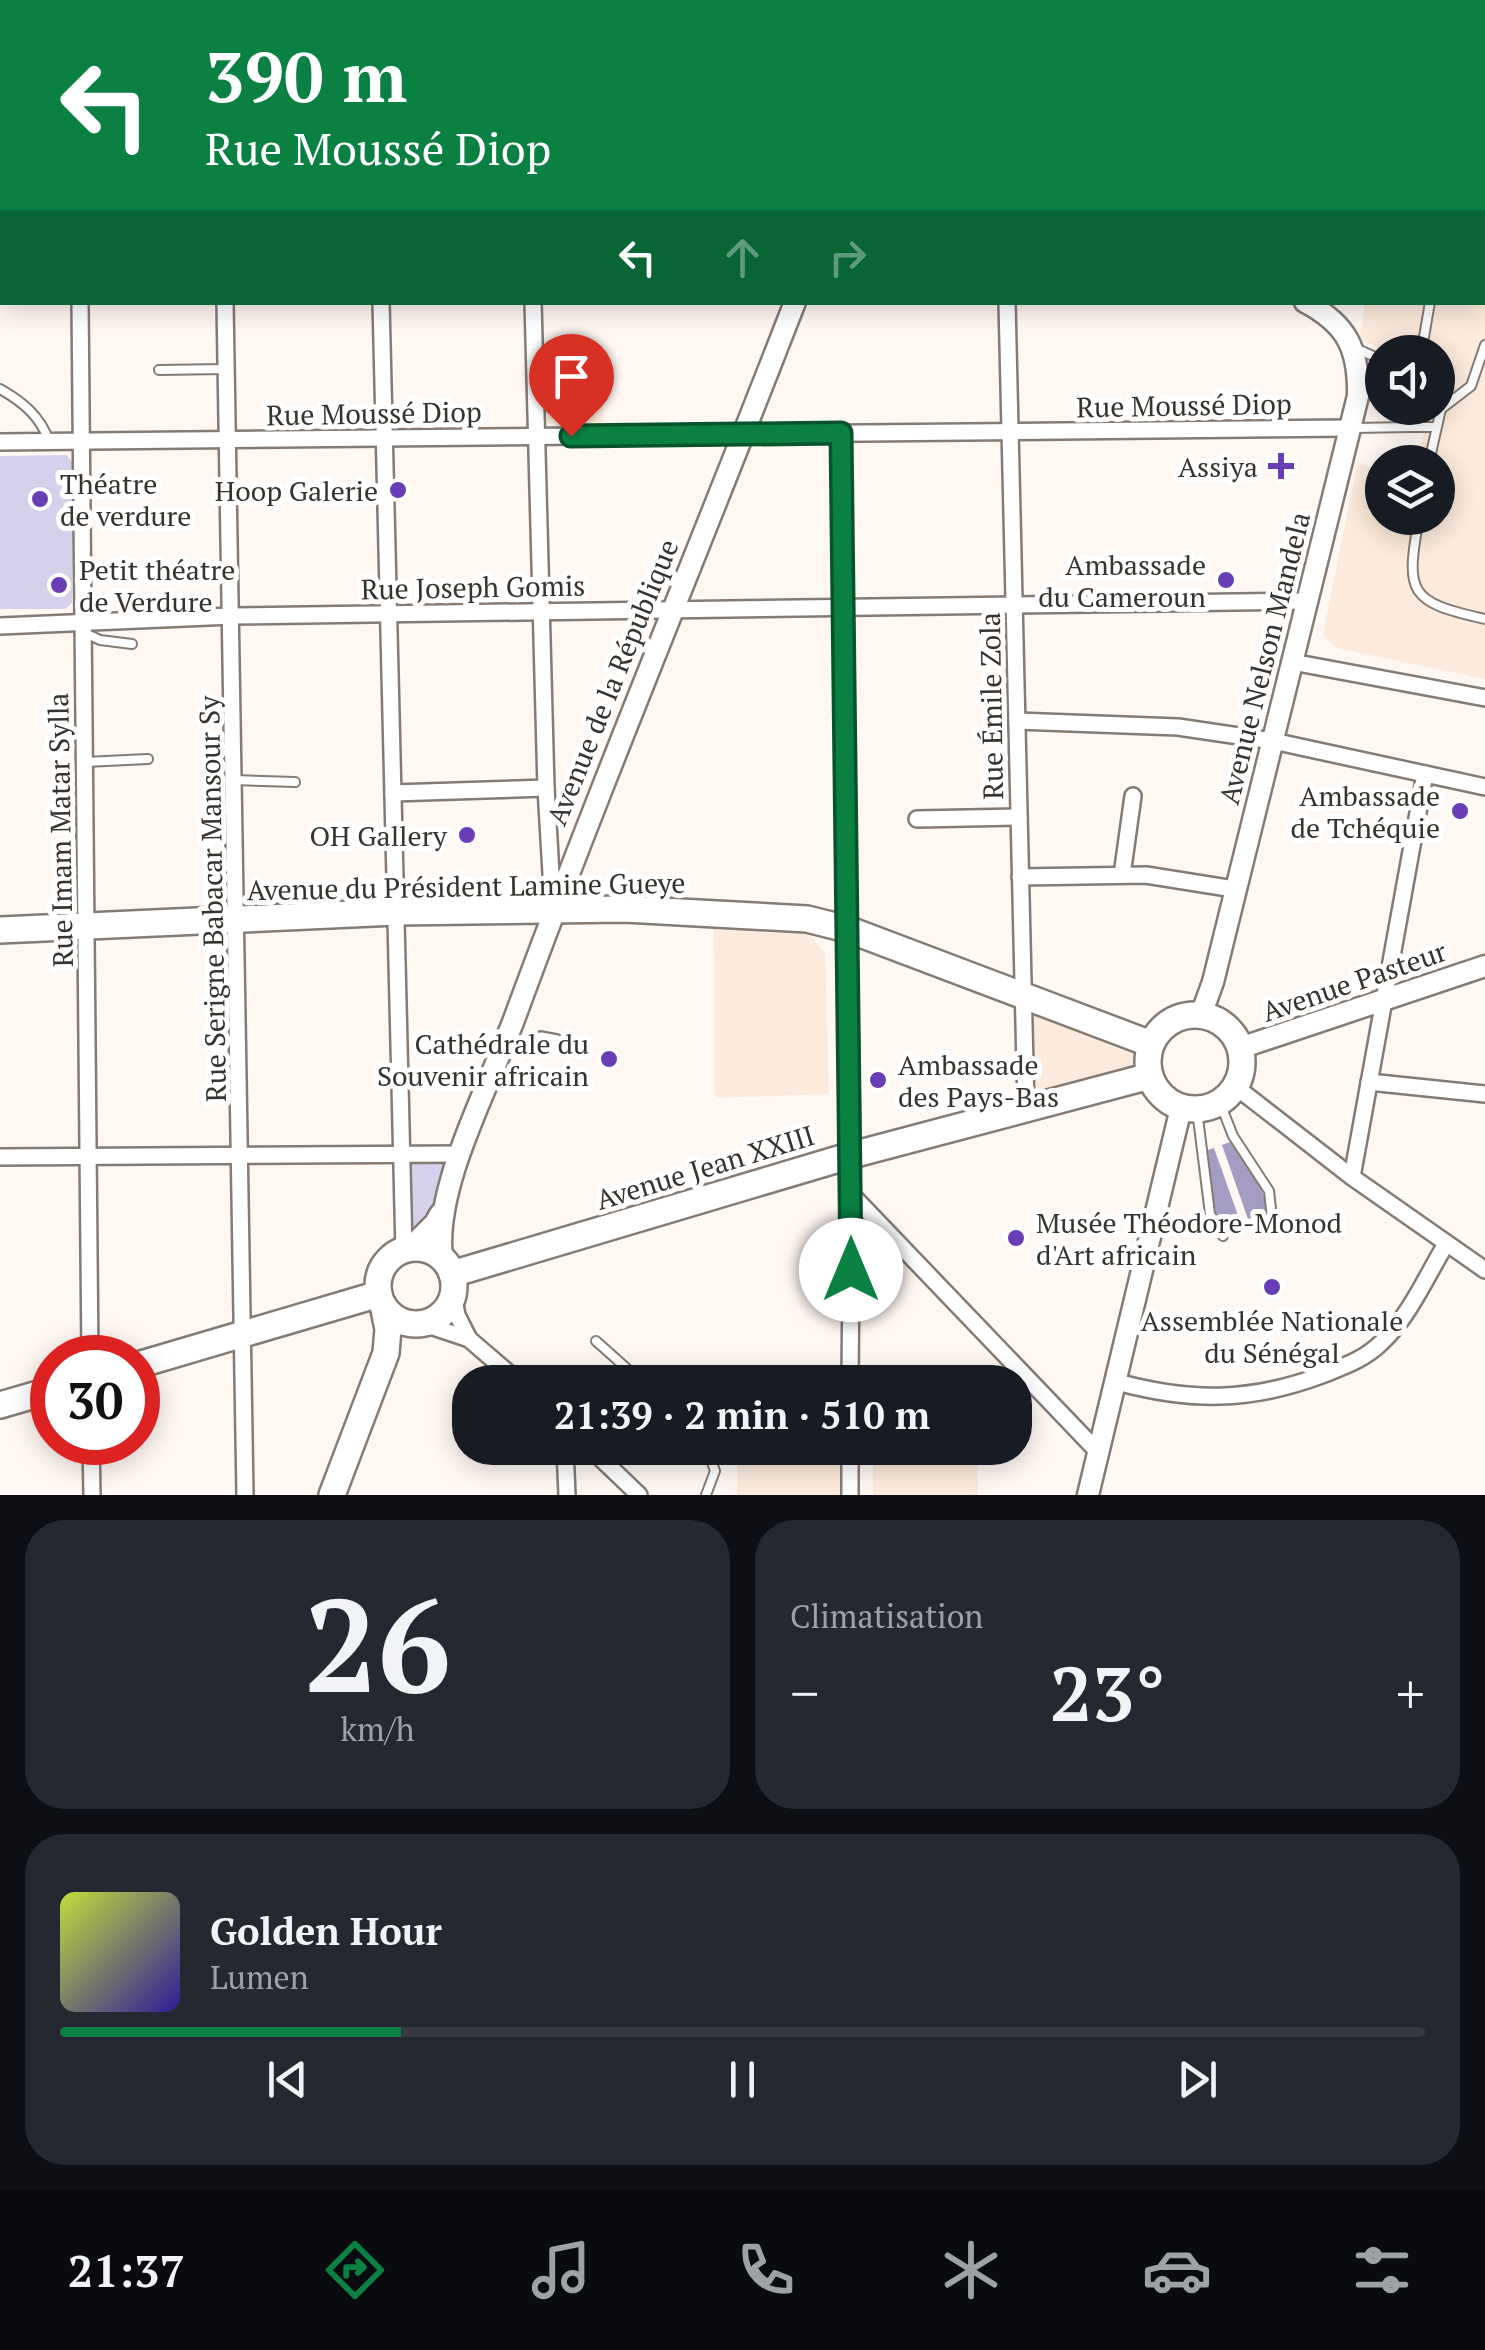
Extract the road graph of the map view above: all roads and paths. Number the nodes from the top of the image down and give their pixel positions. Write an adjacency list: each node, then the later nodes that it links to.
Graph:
1 (80, 305): 28 (street, Rue Imam Matar Sylla)
2 (226, 305): 13 (street, Rue Serigne Babacar Mansour Sy)
3 (381, 305): 25 (street)
4 (533, 305): 15 (street)
5 (794, 305): 23 (street, Avenue de la République)
6 (1007, 305): 21 (street, Rue Émile Zola)
7 (1310, 305): 11 (street)
8 (1429, 305): 9 (lane)
9 (1424, 335)
10 (1485, 345): 20 (lane)
11 (1352, 347): 12 (lane); 19 (street, Avenue Nelson Mandela)
12 (1365, 353)
13 (227, 369): 14 (lane); 26 (street, Rue Serigne Babacar Mansour Sy)
14 (159, 370)
15 (535, 372): 16 (lane); 24 (street)
16 (603, 378)
17 (0, 389): 27 (lane)
18 (1410, 427): 19 (lane); 20 (lane)
19 (1349, 428): 21 (street, Rue Moussé Diop); 32 (street, Avenue Nelson Mandela)
20 (1436, 428): 30 (lane)
21 (1010, 432): 22 (street, Rue Moussé Diop); 33 (street, Rue Émile Zola)
22 (841, 433): 23 (street, Rue Moussé Diop); 34 (street)
23 (744, 435): 24 (street, Rue Moussé Diop); 35 (street, Avenue de la République)
24 (537, 436): 25 (street, Rue Moussé Diop); 36 (street)
25 (384, 438): 26 (street, Rue Moussé Diop); 37 (street)
26 (229, 440): 28 (street, Rue Moussé Diop); 38 (street, Rue Serigne Babacar Mansour Sy)
27 (49, 441): 28 (street, Rue Moussé Diop); 29 (street, Rue Moussé Diop)
28 (82, 441): 41 (street, Rue Imam Matar Sylla)
29 (0, 442)
30 (1432, 445)
31 (1416, 535): 39 (lane)
32 (1307, 601): 33 (street, Rue Joseph Gomis); 43 (street, Avenue Nelson Mandela)
33 (1014, 605): 34 (street, Rue Joseph Gomis); 45 (street, Rue Émile Zola)
34 (842, 608): 35 (street, Rue Joseph Gomis); 65 (street)
35 (674, 609): 36 (street, Rue Joseph Gomis); 61 (street, Avenue de la République)
36 (541, 612): 37 (street, Rue Joseph Gomis); 53 (street)
37 (389, 614): 38 (street, Rue Joseph Gomis); 54 (street)
38 (232, 616): 41 (street, Rue Joseph Gomis); 50 (street, Rue Serigne Babacar Mansour Sy)
39 (1485, 618)
40 (0, 626): 41 (street, Rue Joseph Gomis)
41 (83, 628): 42 (lane); 48 (street, Rue Imam Matar Sylla)
42 (132, 644)
43 (1292, 662): 44 (street); 46 (street, Avenue Nelson Mandela)
44 (1485, 698)
45 (1017, 721): 46 (street); 56 (street, Rue Émile Zola)
46 (1273, 741): 49 (street); 60 (street, Avenue Nelson Mandela)
47 (148, 759): 48 (lane)
48 (84, 762): 64 (street, Rue Imam Matar Sylla)
49 (1425, 774): 52 (street); 69 (street)
50 (234, 780): 51 (lane); 63 (street, Rue Serigne Babacar Mansour Sy)
51 (295, 782)
52 (1485, 787)
53 (546, 788): 54 (street); 61 (street)
54 (393, 793): 62 (street)
55 (1133, 796): 58 (street)
56 (1019, 818): 57 (street); 59 (street, Rue Émile Zola)
57 (917, 819)
58 (1122, 875): 59 (street); 60 (street)
59 (1020, 878): 68 (street, Rue Émile Zola)
60 (1234, 890): 70 (street, Avenue Nelson Mandela)
61 (553, 911): 62 (main road, Avenue du Président Lamine Gueye); 65 (main road, Avenue du Président Lamine Gueye); 82 (street, Avenue de la République)
62 (396, 912): 63 (main road, Avenue du Président Lamine Gueye); 80 (street)
63 (236, 920): 64 (main road, Avenue du Président Lamine Gueye); 81 (street, Rue Serigne Babacar Mansour Sy)
64 (86, 926): 66 (main road, Avenue du Président Lamine Gueye); 83 (street, Rue Imam Matar Sylla)
65 (847, 929): 68 (main road, Avenue du Président Lamine Gueye); 84 (street)
66 (0, 930)
67 (1485, 966): 69 (street, Avenue Pasteur)
68 (1023, 997): 73 (main road, Avenue du Président Lamine Gueye); 79 (street, Rue Émile Zola)
69 (1384, 998): 74 (street, Avenue Pasteur); 76 (street)
70 (1201, 1015): 73 (main road); 74 (main road)
71 (541, 1038): 72 (street)
72 (557, 1042)
73 (1152, 1044): 75 (main road)
74 (1240, 1048): 78 (main road)
75 (1150, 1076): 78 (main road); 79 (main road, Avenue Jean XXIII)
76 (1369, 1082): 77 (street); 86 (street)
77 (1485, 1094)
78 (1209, 1102): 86 (street); 89 (lane); 90 (lane); 106 (street)
79 (1026, 1108): 84 (main road, Avenue Jean XXIII)
80 (402, 1152): 81 (street); 82 (street); 92 (street)
81 (242, 1154): 83 (street); 97 (street, Rue Serigne Babacar Mansour Sy)
82 (460, 1154): 88 (street, Avenue de la République)
83 (88, 1155): 85 (street); 98 (street, Rue Imam Matar Sylla)
84 (852, 1155): 87 (street); 94 (main road, Avenue Jean XXIII)
85 (0, 1156)
86 (1352, 1177): 91 (street)
87 (852, 1194): 104 (street); 109 (street)
88 (448, 1199): 92 (street, Avenue de la République); 94 (street, Avenue de la République)
89 (1272, 1218)
90 (1223, 1236)
91 (1446, 1244): 93 (street); 106 (street)
92 (407, 1249): 94 (main road); 95 (main road)
93 (1485, 1270)
94 (449, 1276): 96 (main road); 99 (street)
95 (381, 1300): 96 (main road); 97 (main road); 105 (main road)
96 (424, 1324): 99 (street); 105 (main road)
97 (242, 1334): 101 (main road); 116 (street, Rue Serigne Babacar Mansour Sy)
98 (90, 1335)
99 (468, 1338): 102 (street)
100 (596, 1340): 103 (lane)
101 (160, 1358)
102 (499, 1365)
103 (623, 1365)
104 (850, 1365)
105 (381, 1368): 117 (main road)
106 (1117, 1382): 109 (street)
107 (30, 1397): 108 (main road)
108 (0, 1406)
109 (1098, 1454): 122 (street)
110 (91, 1465): 115 (street)
111 (566, 1465): 118 (street)
112 (608, 1465): 119 (street)
113 (713, 1465): 120 (lane)
114 (850, 1465): 121 (street)
115 (92, 1495)
116 (245, 1495)
117 (332, 1495)
118 (567, 1495)
119 (639, 1495)
120 (706, 1495)
121 (850, 1495)
122 (1088, 1495)

